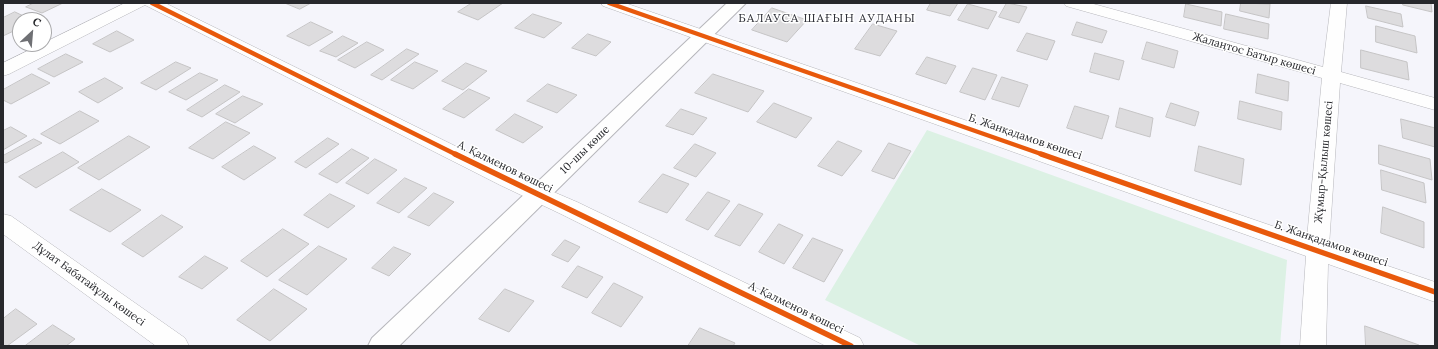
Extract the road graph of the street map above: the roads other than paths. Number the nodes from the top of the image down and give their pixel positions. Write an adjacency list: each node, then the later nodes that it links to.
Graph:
1 (138, 3): 8 (street)
2 (152, 3): 11 (street, А. Қалменов көшесі)
3 (609, 3): 7 (street, Б. Жанқадамов көшесі)
4 (737, 3): 7 (street, 10-шы көше)
5 (1072, 3): 9 (street, Жалаңтос Батыр көшесі)
6 (1339, 3): 9 (street, Жұмыр-Қылыш көшесі)
7 (704, 36): 11 (street, 10-шы көше); 13 (street, Б. Жанқадамов көшесі)
8 (3, 70)
9 (1331, 76): 10 (street, Жалаңтос Батыр көшесі); 13 (street, Жұмыр-Қылыш көшесі)
10 (1435, 104)
11 (539, 194): 16 (street, 10-шы көше); 17 (street, А. Қалменов көшесі)
12 (3, 222): 15 (street, Дұлат Бабатайұлы көшесі)
13 (1317, 250): 14 (street, Б. Жанқадамов көшесі); 18 (street, Жұмыр-Қылыш көшесі)
14 (1435, 292)
15 (176, 346)
16 (381, 346)
17 (851, 346)
18 (1313, 346)

